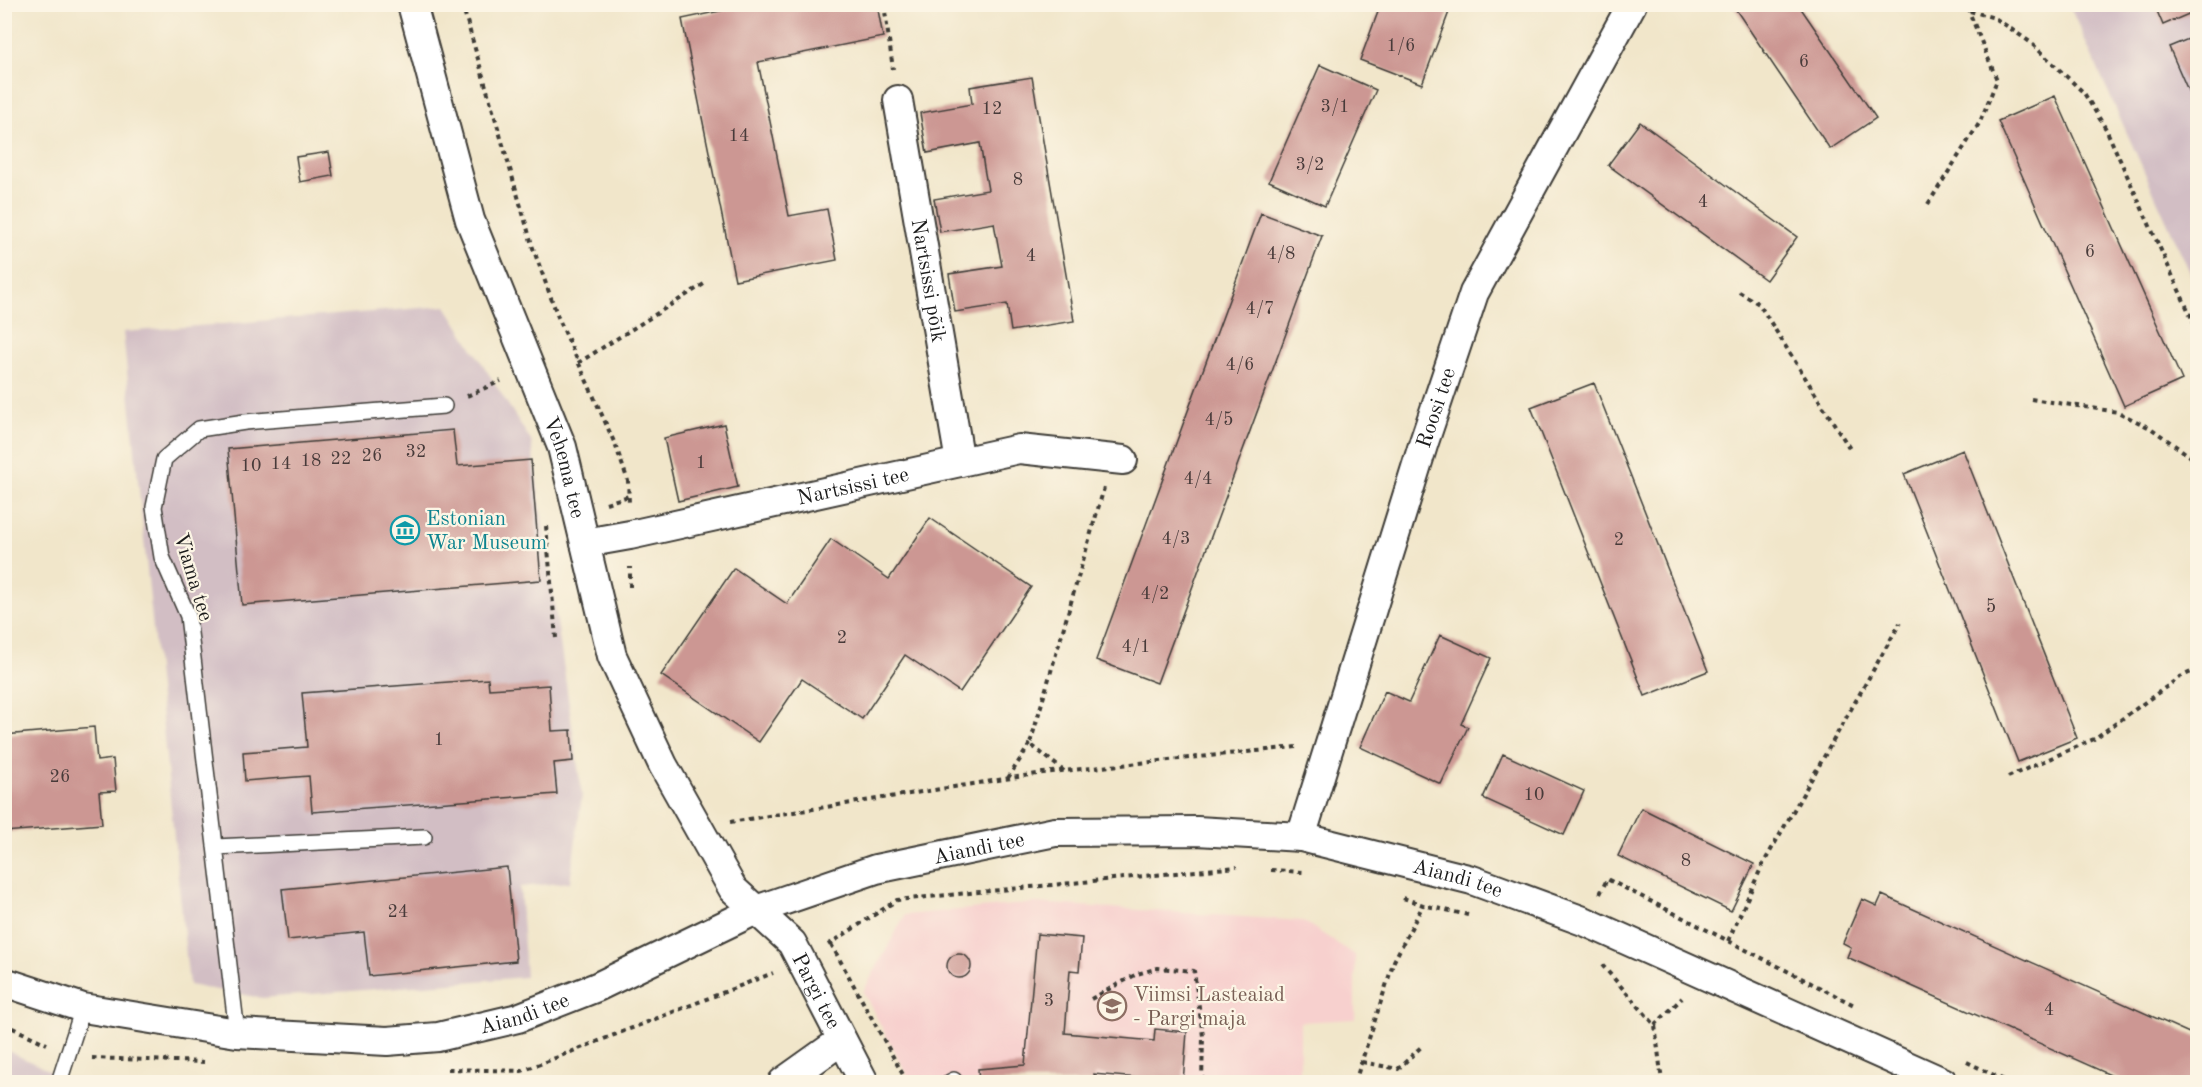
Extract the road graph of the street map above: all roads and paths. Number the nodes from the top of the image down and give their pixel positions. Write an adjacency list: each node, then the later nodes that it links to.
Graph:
1 (412, 4): 12 (street, Vehema tee)
2 (884, 4): 6 (path)
3 (1632, 4): 22 (street, Roosi tee)
4 (1966, 4): 5 (path)
5 (1970, 11): 7 (path); 10 (path)
6 (898, 100): 17 (street, Nartsissi põik)
7 (1928, 204)
8 (704, 284): 11 (path)
9 (1739, 292): 15 (path)
10 (2198, 332)
11 (578, 363)
12 (530, 369): 14 (path); 19 (street, Vehema tee)
13 (2031, 399): 18 (path)
14 (444, 406): 30 (lane, Viama tee)
15 (1850, 448)
16 (1118, 459): 17 (street, Nartsissi tee); 23 (path)
17 (960, 462): 19 (street, Nartsissi tee)
18 (2198, 462)
19 (585, 543): 35 (street, Vehema tee)
20 (1899, 623): 36 (path)
21 (2198, 669): 25 (path)
22 (1330, 743): 24 (path); 29 (street, Roosi tee)
23 (1030, 744): 24 (path); 26 (path)
24 (1064, 771): 26 (path)
25 (2008, 777)
26 (1008, 778): 27 (path)
27 (724, 823)
28 (424, 837): 30 (lane)
29 (1301, 837): 35 (street, Aiandi tee); 50 (street, Aiandi tee)
30 (215, 847): 43 (lane, Viama tee)
31 (1238, 867): 37 (path)
32 (1270, 869): 33 (path)
33 (1312, 873)
34 (1423, 905): 48 (path)
35 (756, 909): 39 (street, Pargi tee); 43 (street, Aiandi tee)
36 (1728, 940)
37 (831, 943): 39 (path); 54 (path)
38 (1596, 959): 57 (path)
39 (801, 962): 44 (street, Pargi tee); 49 (path)
40 (4, 982): 42 (street, Aiandi tee)
41 (1091, 999): 55 (path)
42 (83, 1008): 43 (street, Aiandi tee); 51 (lane)
43 (237, 1033)
44 (842, 1040): 52 (street); 53 (street, Pargi tee)
45 (1420, 1047): 48 (path)
46 (172, 1062): 47 (path)
47 (214, 1062)
48 (1362, 1062): 56 (path)
49 (439, 1069)
50 (1910, 1075): 58 (street, Aiandi tee)
51 (59, 1083)
52 (783, 1083)
53 (864, 1083)
54 (907, 1083)
55 (1202, 1083)
56 (1355, 1083)
57 (1662, 1083)
58 (1943, 1083)

